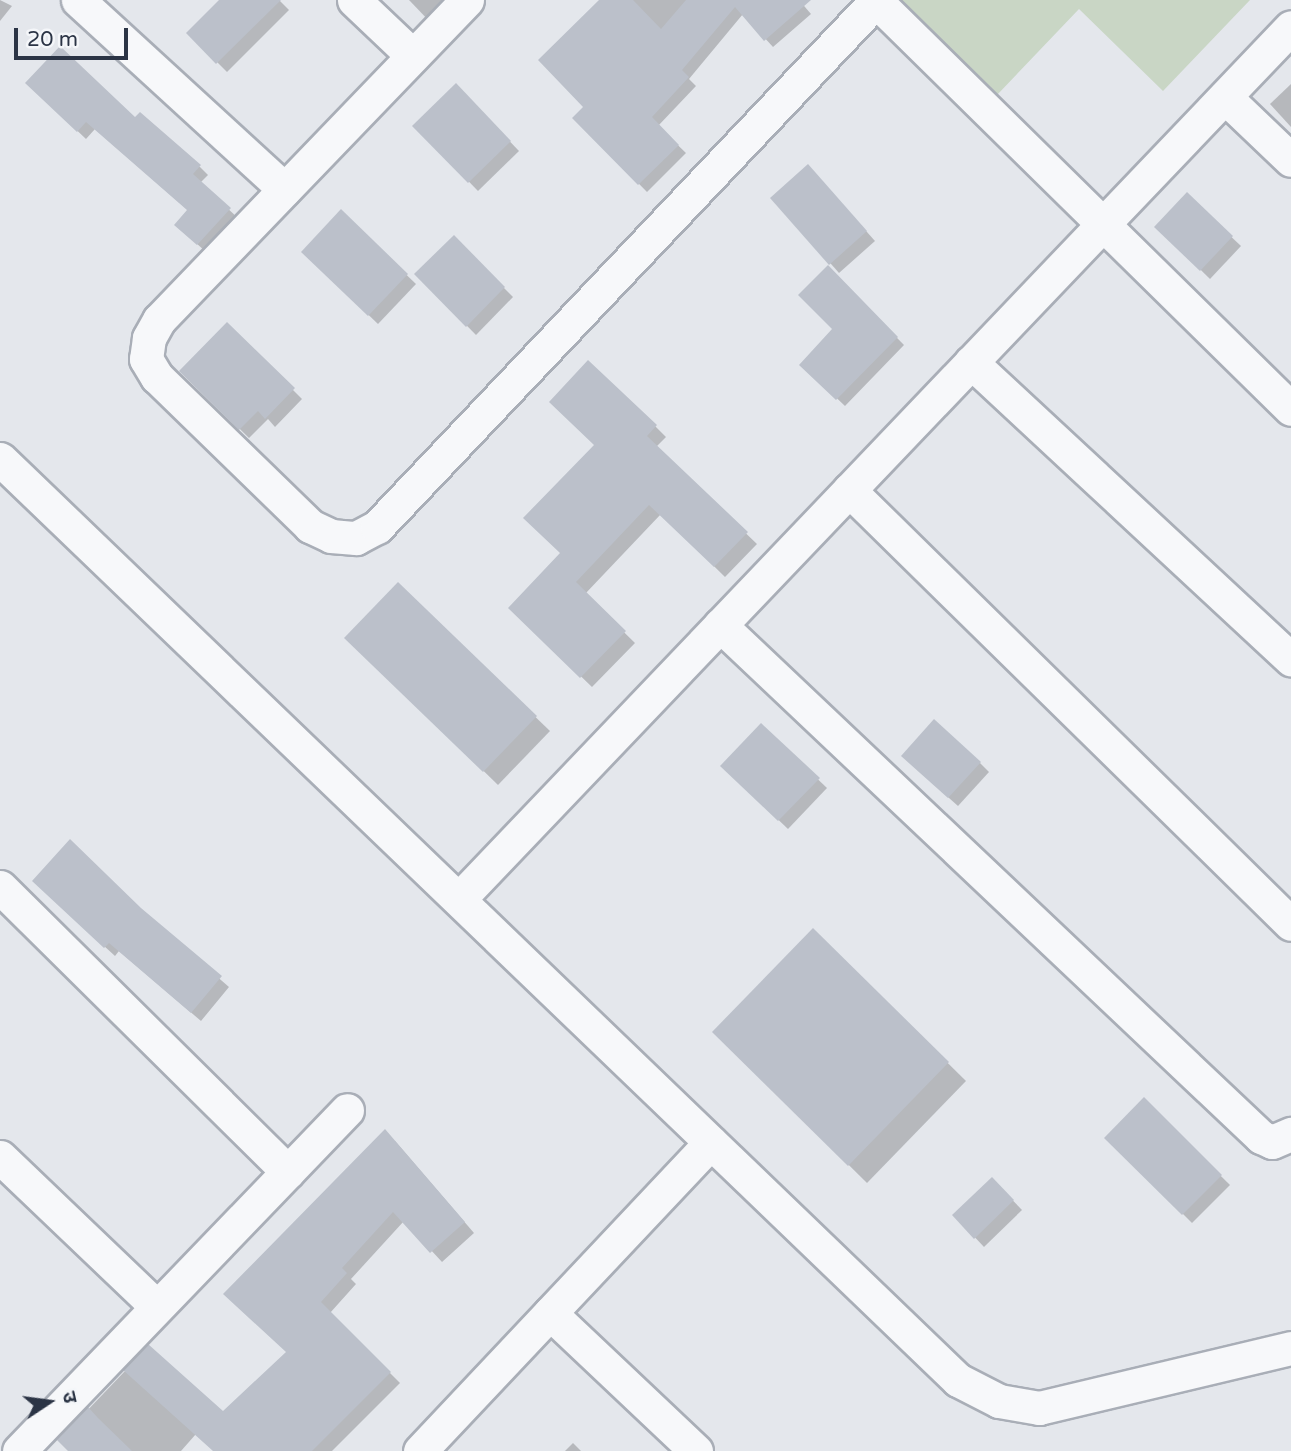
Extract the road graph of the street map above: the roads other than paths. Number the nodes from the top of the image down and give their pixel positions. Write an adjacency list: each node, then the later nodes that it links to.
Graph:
1 (78, 0): 9 (street)
2 (355, 0): 6 (street)
3 (467, 0): 6 (street)
4 (875, 0): 9 (street); 10 (street)
5 (1291, 27): 7 (street)
6 (413, 56): 9 (street)
7 (1225, 97): 8 (street); 10 (street)
8 (1291, 160)
9 (284, 189)
10 (1102, 226): 11 (street); 12 (street)
11 (971, 362): 14 (street); 16 (street)
12 (1291, 409)
13 (0, 458): 18 (street)
14 (849, 490): 15 (street); 19 (street)
15 (720, 625): 18 (street); 21 (street)
16 (1291, 659)
17 (0, 887): 24 (street)
18 (459, 899): 22 (street)
19 (1291, 924)
20 (347, 1111): 24 (street)
21 (1291, 1134)
22 (711, 1142): 26 (street); 27 (street)
23 (0, 1157): 25 (street)
24 (288, 1172): 25 (street)
25 (158, 1307): 29 (street)
26 (550, 1313): 28 (street); 30 (street)
27 (1291, 1348)
28 (433, 1447)
29 (19, 1451)
30 (696, 1451)

